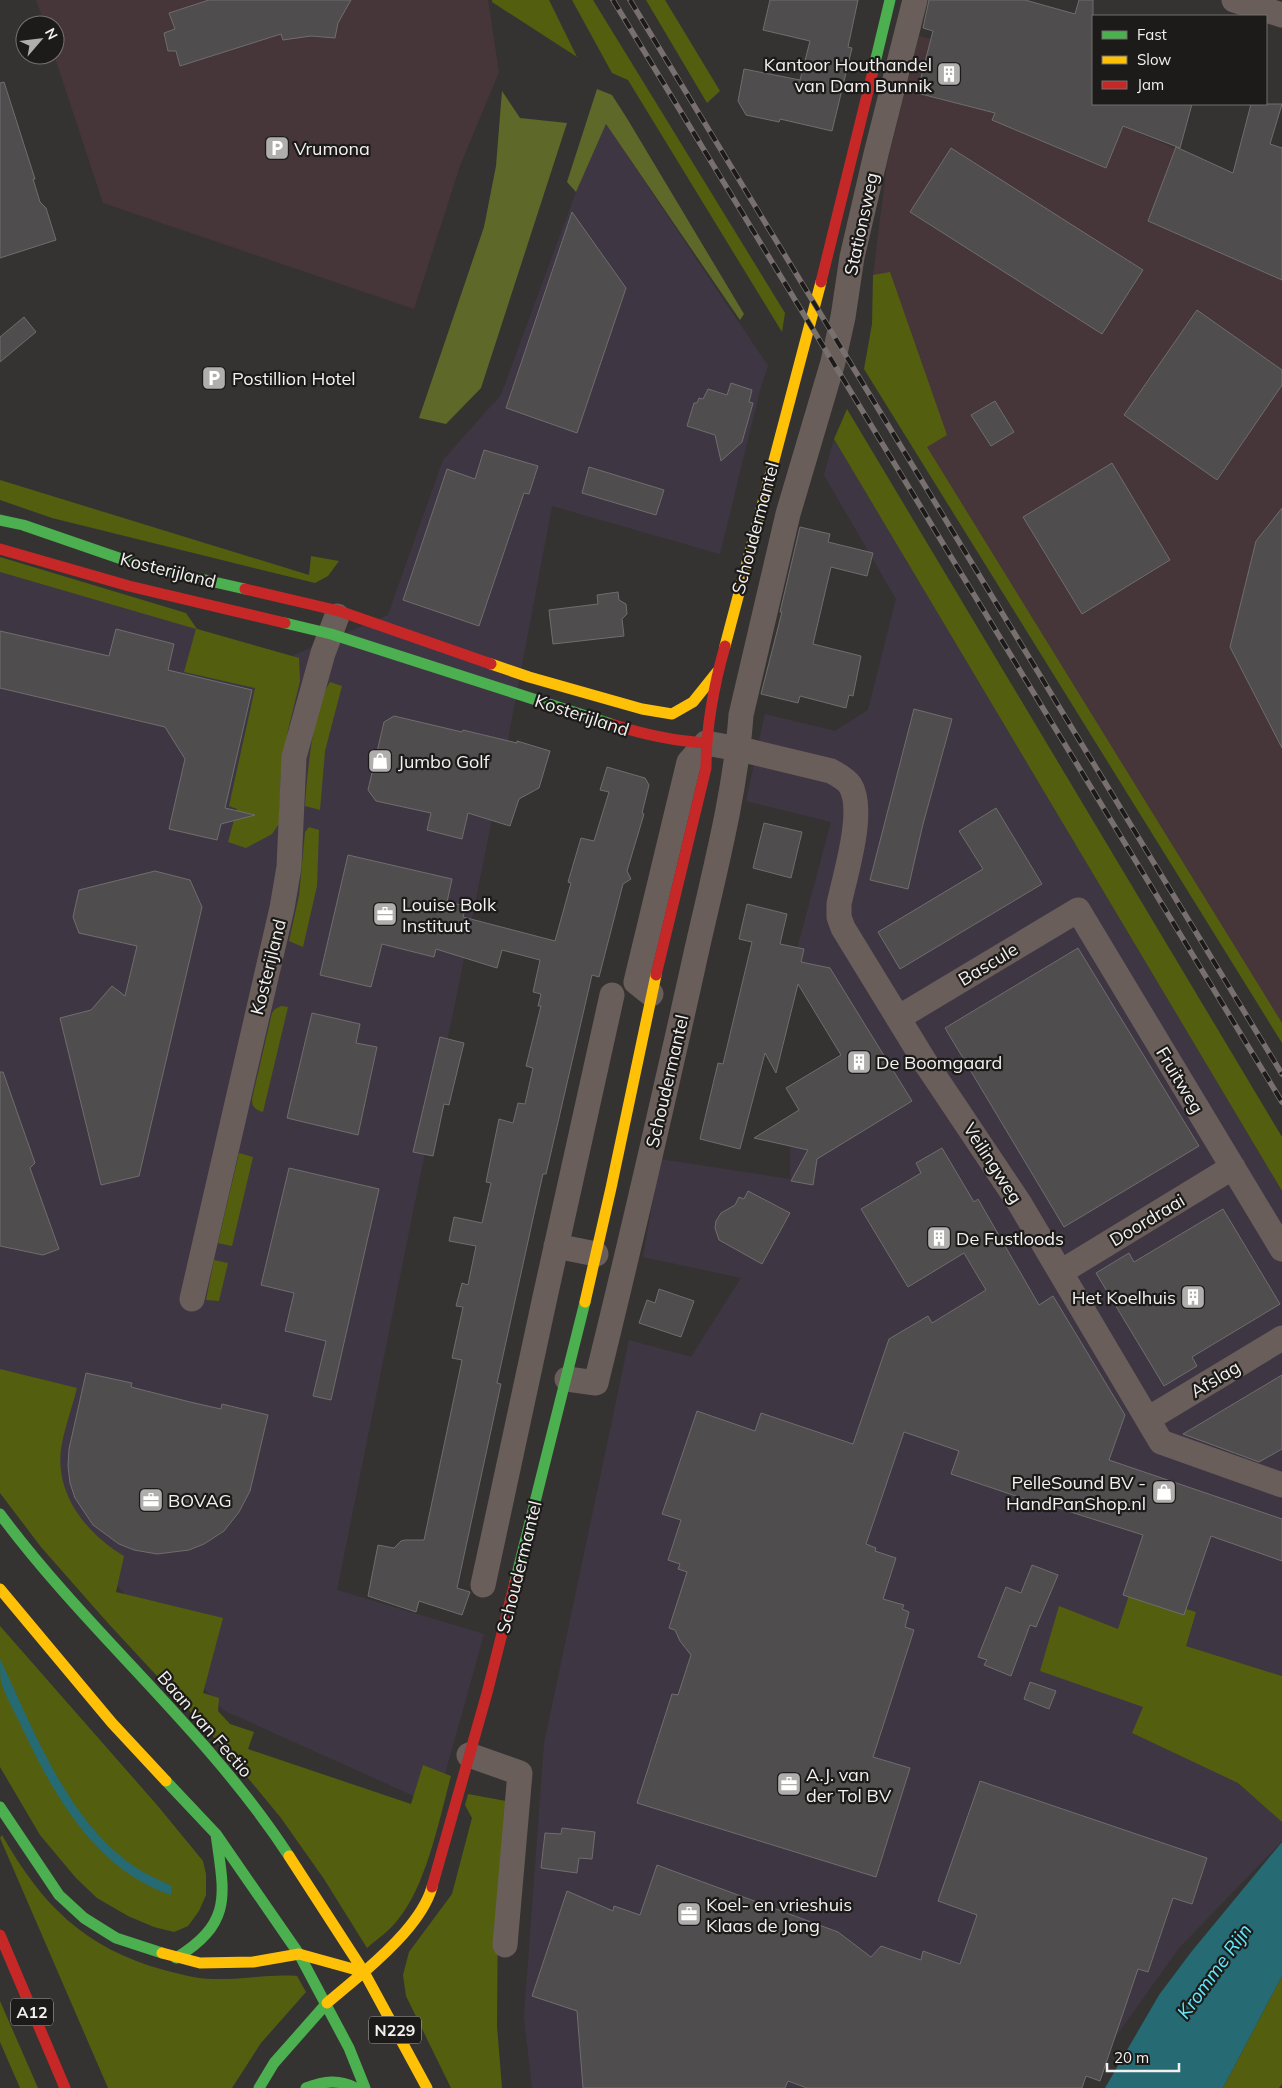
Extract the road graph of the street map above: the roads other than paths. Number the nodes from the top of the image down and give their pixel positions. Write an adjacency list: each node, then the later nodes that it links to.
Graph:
1 (890, 0): 5 (main road, Stationsweg)
2 (916, 0): 5 (street, Stationsweg)
3 (1234, 0): 4 (street)
4 (1282, 15)
5 (879, 96): 6 (main road, Stationsweg); 7 (street, Stationsweg)
6 (813, 315): 12 (main road, Schoudermantel)
7 (835, 352): 14 (street, Schoudermantel)
8 (0, 520): 10 (main road, Kosterijland)
9 (0, 549): 11 (main road, Kosterijland)
10 (339, 611): 11 (street, Kosterijland); 12 (main road, Kosterijland)
11 (330, 634): 13 (main road, Kosterijland); 24 (street, Kosterijland)
12 (718, 671): 13 (main road, Schoudermantel)
13 (699, 737): 14 (street); 16 (street, Schoudermantel)
14 (738, 749): 18 (street, Veilingweg); 26 (street, Schoudermantel)
15 (1078, 910): 18 (street, Bascule); 19 (street, Fruitweg)
16 (652, 994): 22 (main road, Schoudermantel)
17 (612, 995): 20 (street, Schoudermantel)
18 (898, 1018): 23 (street, Veilingweg)
19 (1233, 1167): 21 (street, Fruitweg); 23 (street, Doordraai)
20 (556, 1246): 22 (street); 30 (street, Schoudermantel)
21 (1282, 1249)
22 (596, 1254): 26 (main road, Schoudermantel)
23 (1061, 1272): 27 (street, Veilingweg)
24 (192, 1299)
25 (1282, 1338): 27 (street, Afslag)
26 (567, 1379): 32 (main road, Schoudermantel)
27 (1148, 1419): 28 (street, Veilingweg)
28 (1282, 1485)
29 (0, 1514): 39 (main road, Baan van Fectio)
30 (483, 1585)
31 (0, 1589): 34 (main road)
32 (469, 1755): 36 (street); 39 (main road, Schoudermantel)
33 (0, 1807): 38 (main road)
34 (216, 1834): 37 (main road); 38 (main road)
35 (0, 1935): 41 (main road, A12)
36 (505, 1945)
37 (300, 1954): 38 (main road); 39 (main road); 40 (main road, N229)
38 (176, 1958)
39 (364, 1972): 40 (main road, Schoudermantel); 46 (main road, N229)
40 (327, 2003): 42 (main road, Schoudermantel); 45 (main road, N229)
41 (65, 2088)
42 (259, 2088)
43 (306, 2088): 44 (main road)
44 (356, 2088)
45 (365, 2088)
46 (427, 2088)

